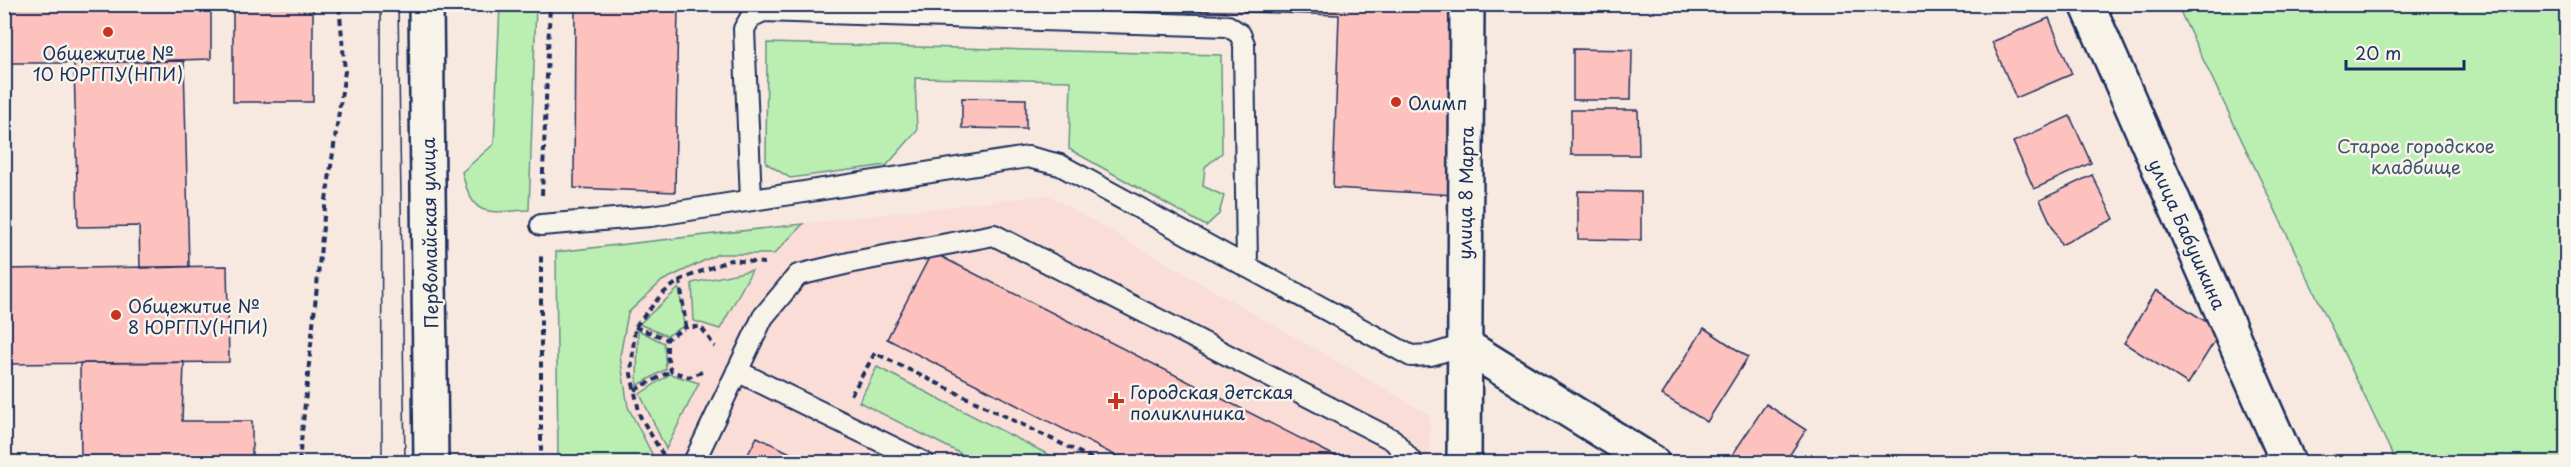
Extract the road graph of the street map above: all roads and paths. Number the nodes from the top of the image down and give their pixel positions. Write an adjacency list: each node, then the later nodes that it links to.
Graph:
1 (339, 4): 24 (path)
2 (426, 4): 25 (street, Первомайская улица)
3 (1467, 4): 14 (street, улица 8 Марта)
4 (2087, 4): 32 (street, улица Бабушкина)
5 (784, 8): 6 (lane); 8 (lane)
6 (751, 200): 7 (lane); 8 (lane)
7 (542, 225)
8 (1247, 267): 14 (lane)
9 (760, 273): 10 (path)
10 (681, 280): 11 (path); 12 (path)
11 (635, 327): 13 (path); 21 (path)
12 (686, 327): 13 (path); 16 (path)
13 (667, 339): 18 (path)
14 (1464, 345): 30 (street, улица 8 Марта); 31 (street)
15 (722, 346): 17 (path)
16 (716, 350)
17 (717, 357)
18 (671, 371): 20 (path); 21 (path)
19 (737, 371): 22 (lane); 26 (lane); 29 (lane)
20 (705, 378)
21 (635, 390): 23 (path)
22 (838, 420): 27 (lane); 28 (path)
23 (670, 448)
24 (299, 462)
25 (431, 462)
26 (694, 462)
27 (923, 462)
28 (1097, 462)
29 (1412, 462)
30 (1464, 462)
31 (1652, 462)
32 (2288, 462)

